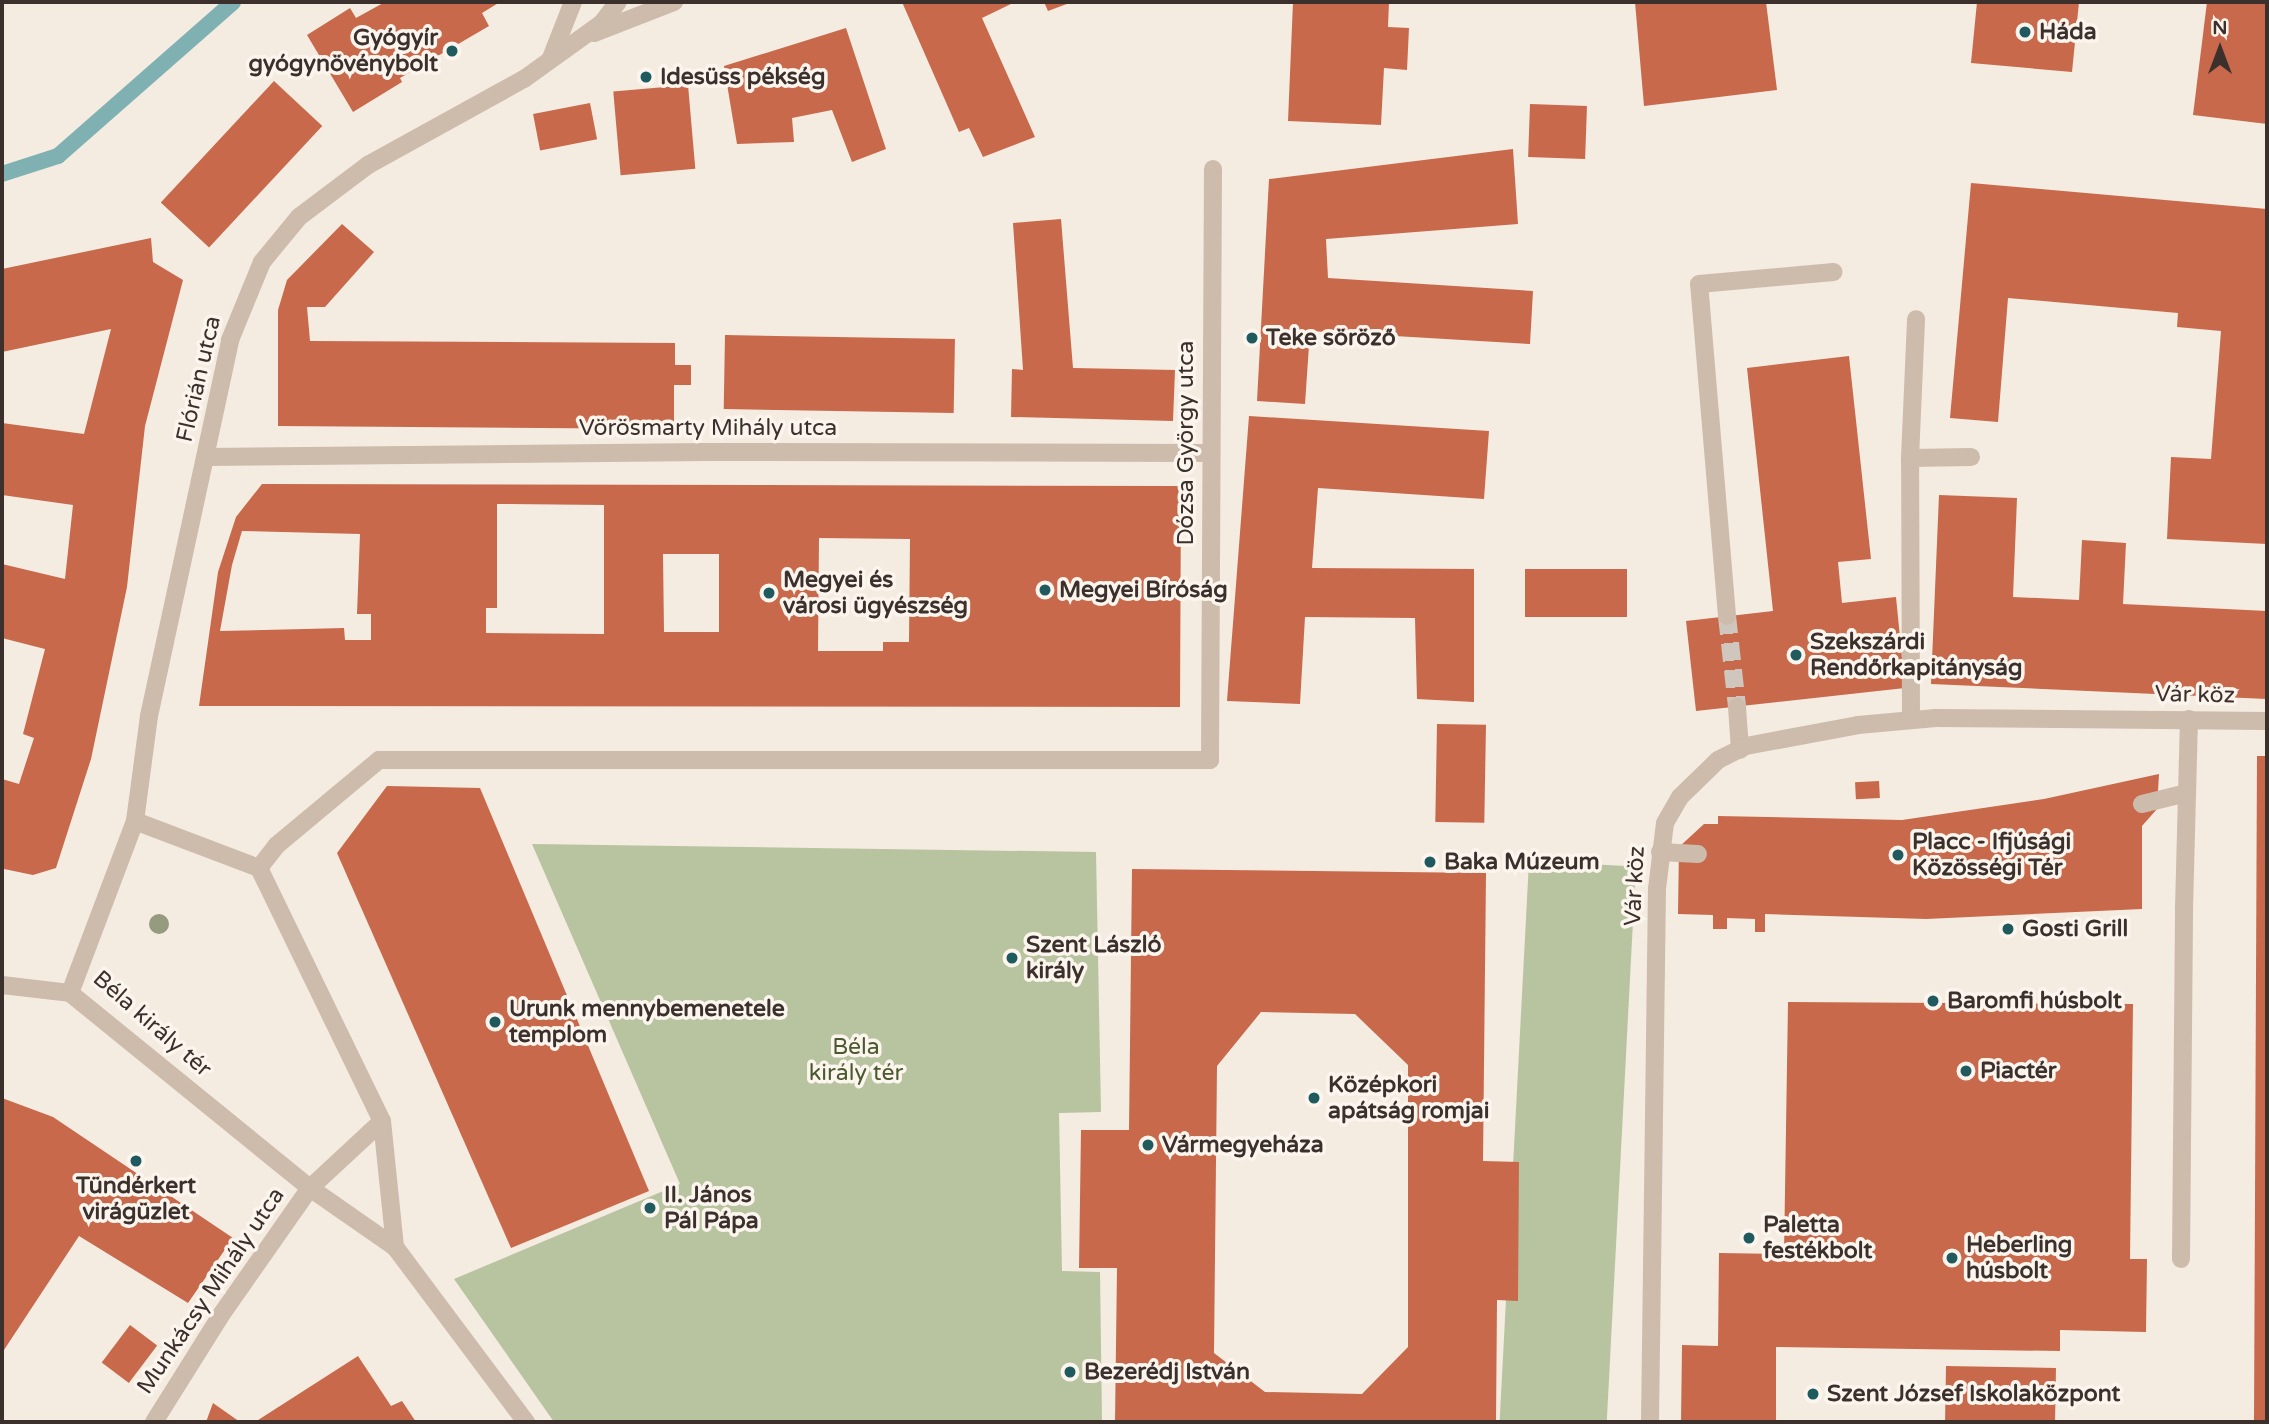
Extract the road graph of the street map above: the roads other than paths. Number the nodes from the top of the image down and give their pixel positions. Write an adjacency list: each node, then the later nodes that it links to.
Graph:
1 (573, 2): 5 (street)
2 (618, 2): 4 (street, Flórián utca)
3 (674, 2): 4 (street)
4 (578, 40): 5 (street, Flórián utca)
5 (551, 58): 10 (street, Flórián utca)
6 (1213, 169): 9 (street, Dózsa György utca)
7 (1833, 272): 13 (street)
8 (1916, 319): 12 (street)
9 (1210, 453): 10 (street, Vörösmarty Mihály utca); 24 (street, Dózsa György utca)
10 (206, 457): 21 (street, Flórián utca)
11 (1971, 457): 12 (street)
12 (1910, 458): 15 (street)
13 (1727, 616)
14 (1737, 707): 18 (street)
15 (1911, 719): 16 (street, Vár köz); 18 (street, Vár köz)
16 (2189, 719): 17 (street, Vár köz); 19 (street)
17 (2267, 721)
18 (1740, 750): 22 (street, Vár köz)
19 (2187, 793): 20 (street); 30 (street)
20 (2142, 804)
21 (135, 821): 24 (street); 26 (street, Béla király tér)
22 (1660, 852): 23 (street); 33 (street, Vár köz)
23 (1698, 854)
24 (259, 867): 27 (street)
25 (2, 985): 26 (street)
26 (70, 993): 28 (street, Béla király tér)
27 (382, 1121): 28 (street); 29 (street)
28 (310, 1188): 29 (street, Béla király tér); 31 (street, Munkácsy Mihály utca)
29 (396, 1247): 32 (street, Béla király tér)
30 (2181, 1259)
31 (153, 1422)
32 (526, 1422)
33 (1650, 1422)

